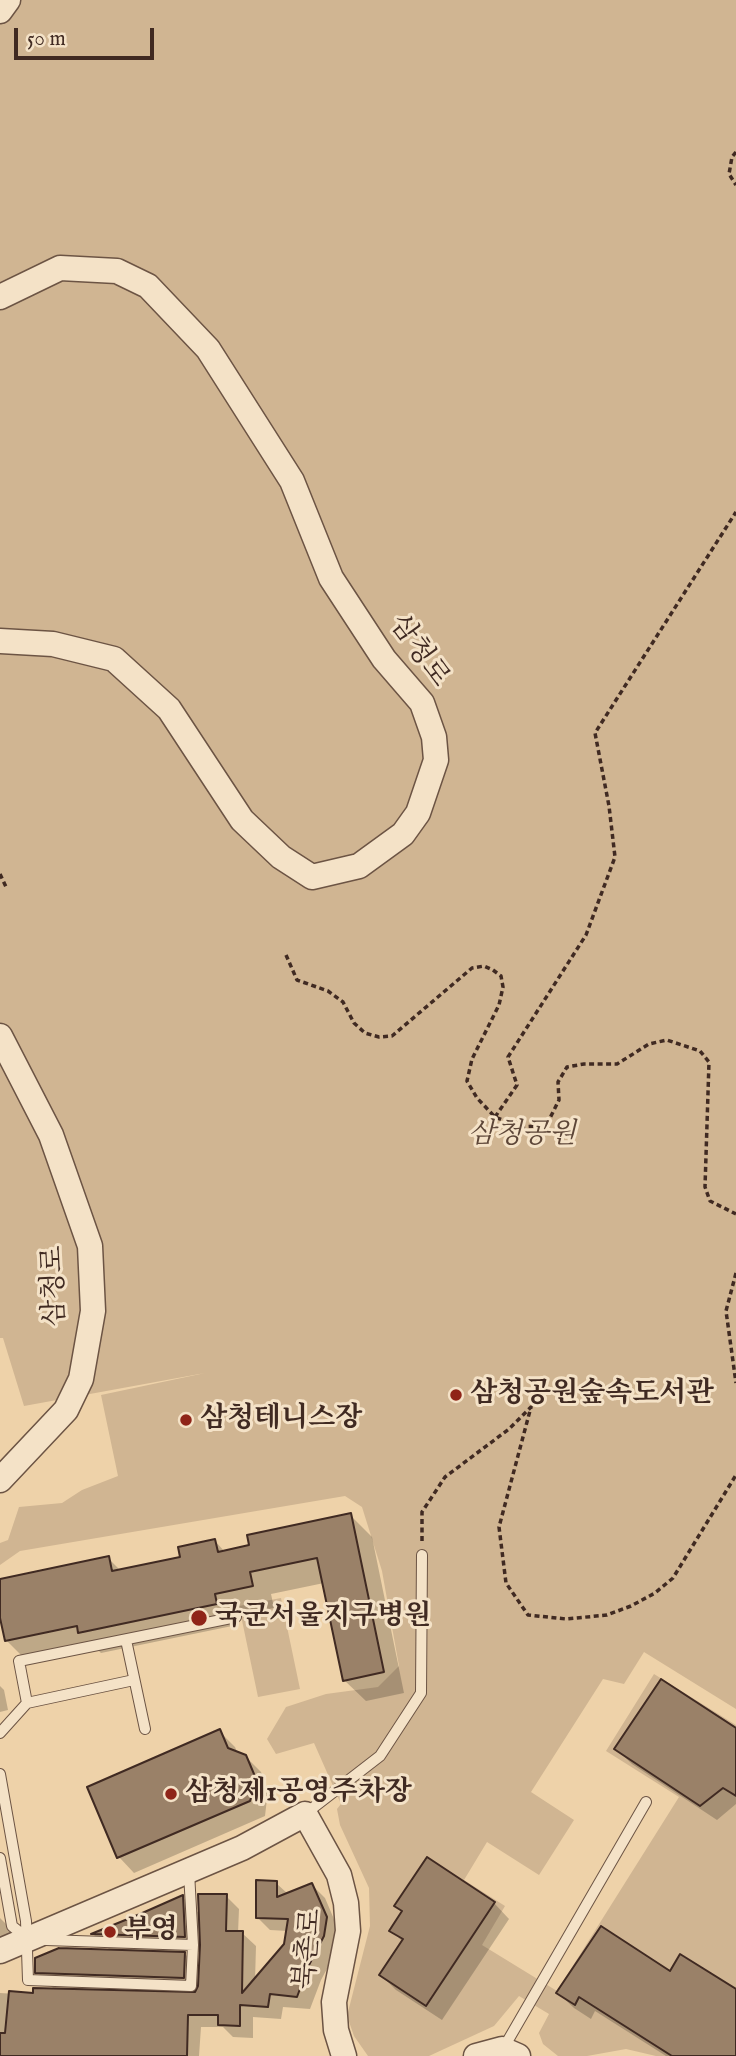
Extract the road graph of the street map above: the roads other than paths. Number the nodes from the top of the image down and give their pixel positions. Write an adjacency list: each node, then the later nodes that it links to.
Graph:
1 (8, 0): 2 (street)
2 (0, 11)
3 (0, 298): 4 (street, 삼청로)
4 (0, 641)
5 (0, 1036): 6 (street, 삼청로)
6 (0, 1480)
7 (422, 1555): 16 (lane)
8 (236, 1617): 9 (lane)
9 (126, 1640): 10 (lane); 11 (lane)
10 (134, 1680): 11 (lane); 12 (lane)
11 (27, 1703): 13 (lane)
12 (145, 1729)
13 (0, 1733)
14 (0, 1774): 19 (lane)
15 (646, 1802): 22 (lane)
16 (304, 1814): 18 (street); 23 (street, 북촌로)
17 (0, 1858): 19 (lane)
18 (189, 1871): 19 (street); 20 (lane)
19 (28, 1939): 20 (lane); 20 (lane); 21 (street)
20 (193, 1945)
21 (0, 1951)
22 (510, 2053): 24 (street)
23 (344, 2056)
24 (476, 2056)

